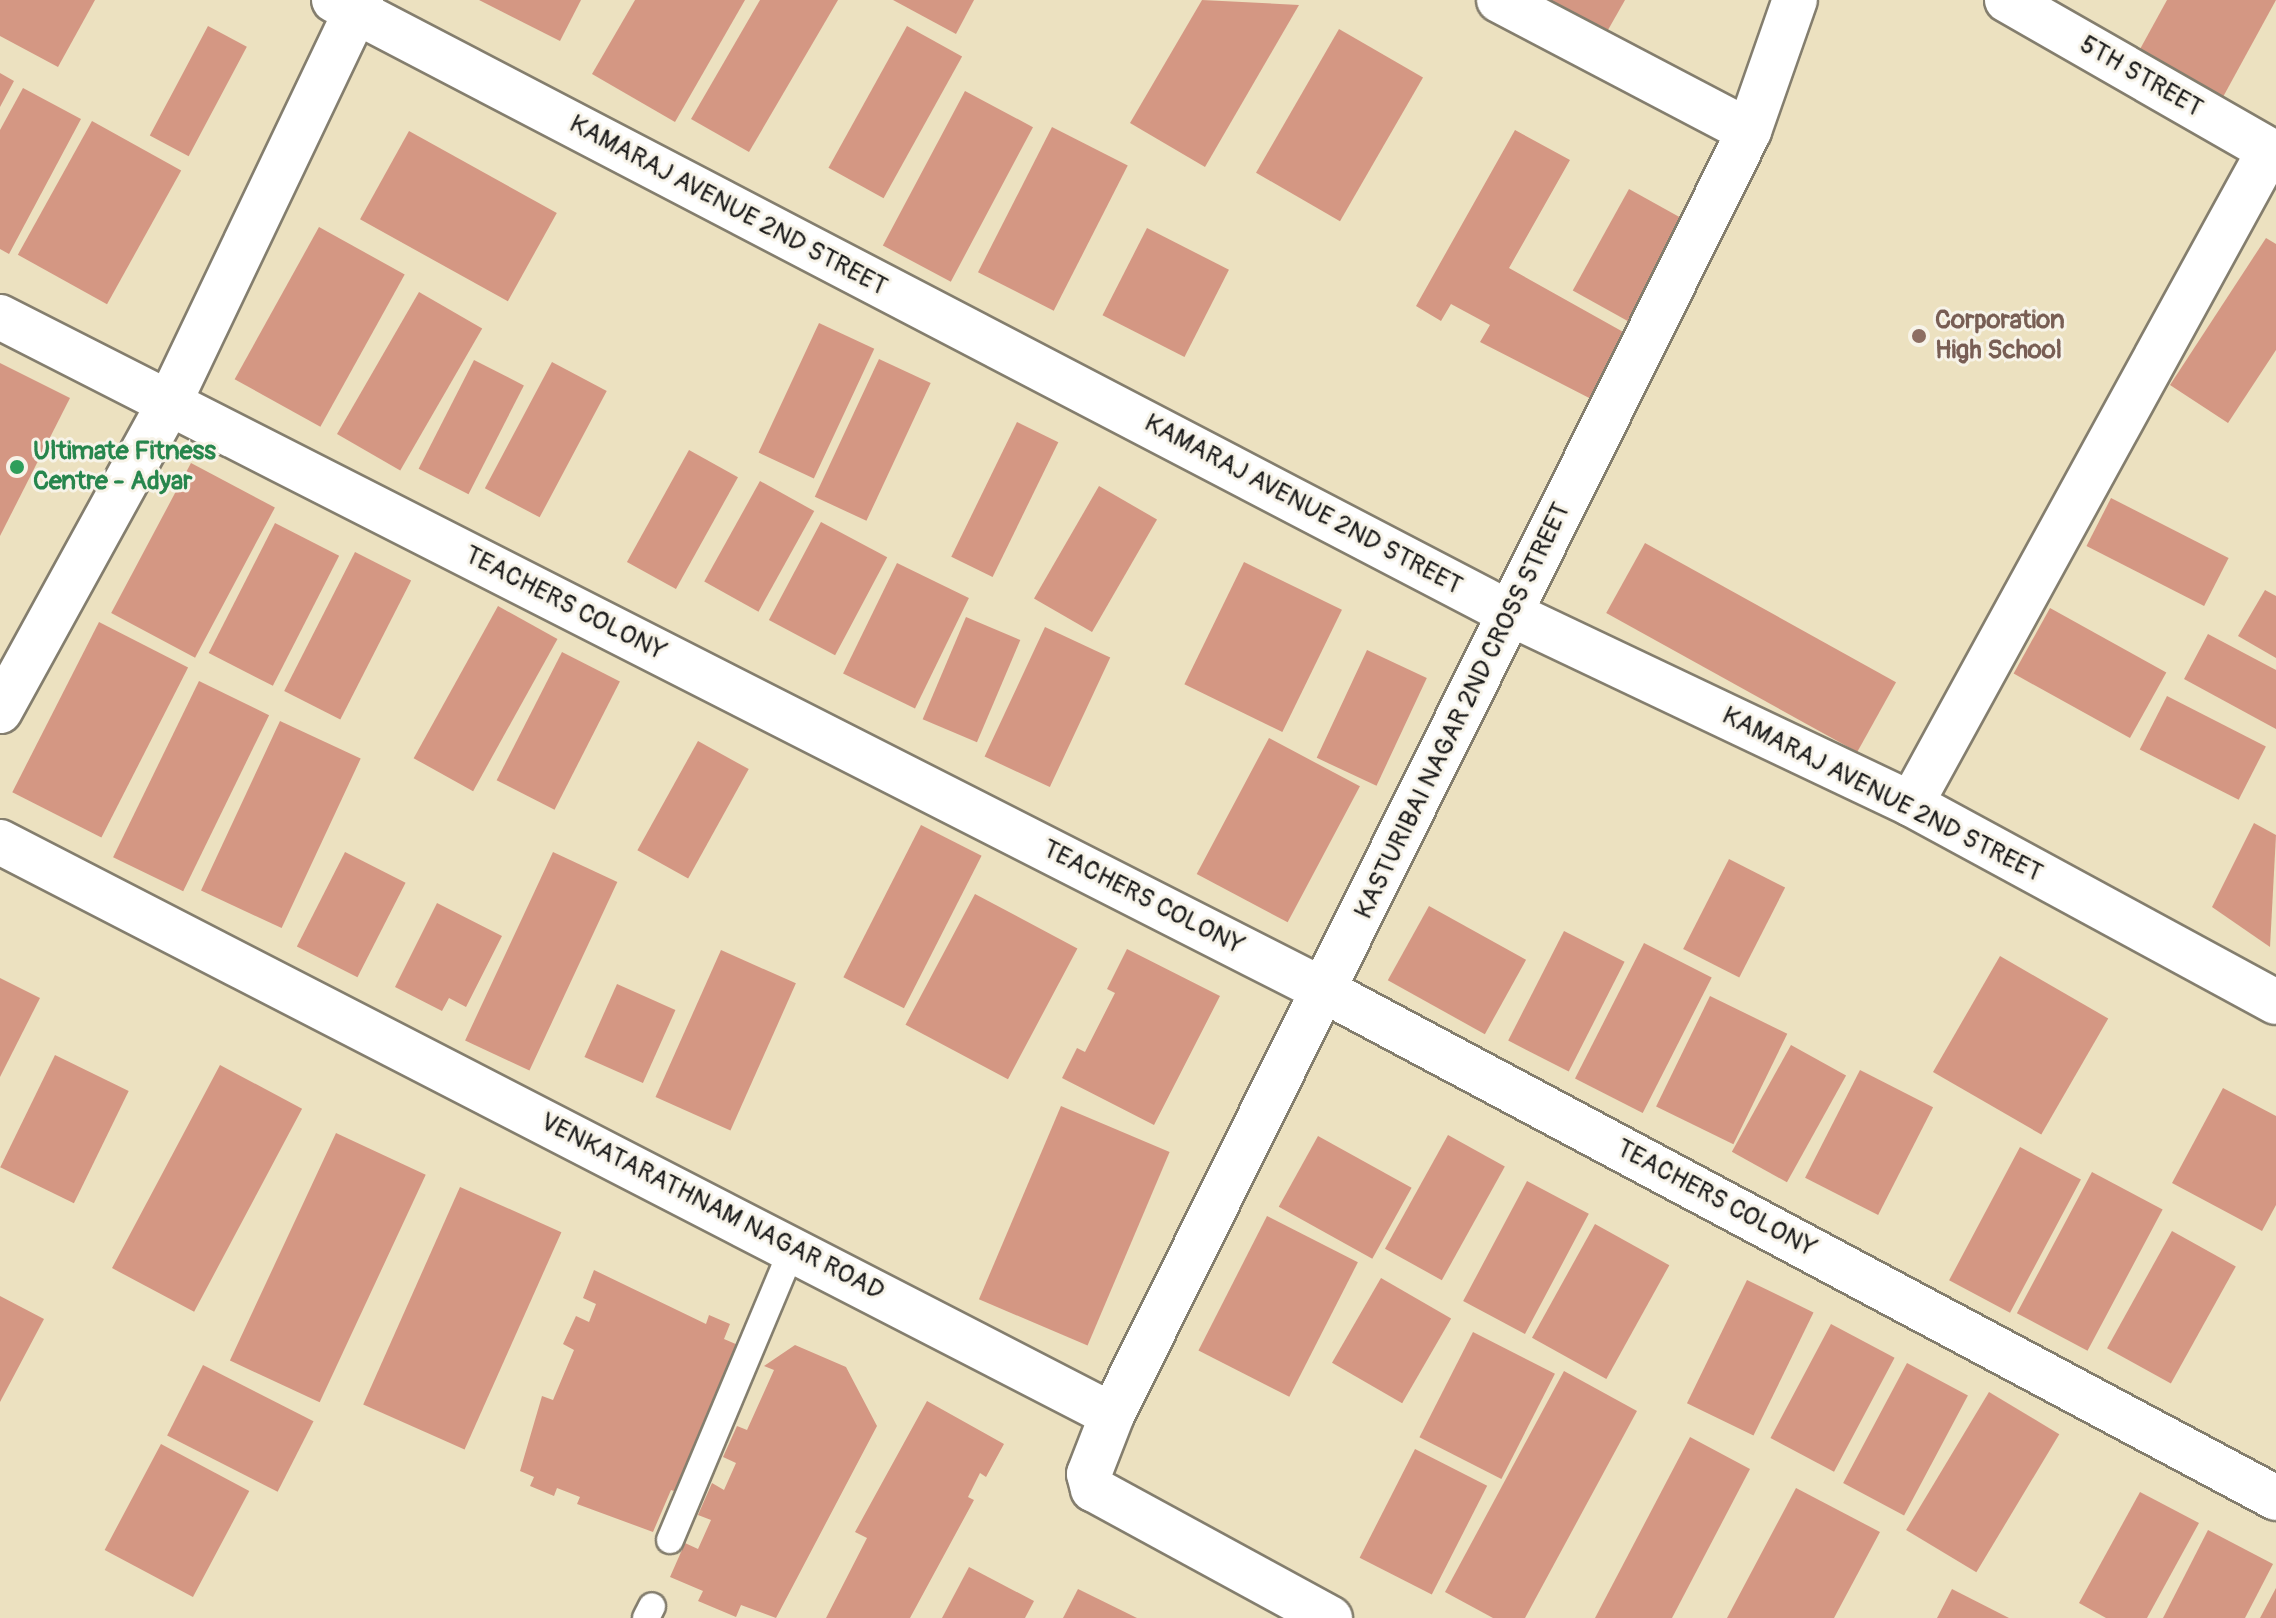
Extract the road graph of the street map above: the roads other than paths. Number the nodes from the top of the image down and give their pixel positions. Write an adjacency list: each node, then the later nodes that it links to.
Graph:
1 (1499, 0): 5 (street)
2 (1795, 0): 5 (street, KASTURIBAI NAGAR 2ND CROSS STREET)
3 (2007, 0): 6 (street, 5TH STREET)
4 (350, 4): 8 (street); 9 (street, KAMARAJ AVENUE 2ND STREET)
5 (1749, 131): 9 (street, KASTURIBAI NAGAR 2ND CROSS STREET)
6 (2272, 152): 11 (street)
7 (0, 317): 8 (street, TEACHERS COLONY)
8 (169, 403): 10 (street); 13 (street, TEACHERS COLONY)
9 (1511, 614): 11 (street, KAMARAJ AVENUE 2ND STREET); 13 (street, KASTURIBAI NAGAR 2ND CROSS STREET)
10 (0, 711)
11 (1911, 804): 14 (street, KAMARAJ AVENUE 2ND STREET)
12 (0, 842): 15 (street, VENKATARATHNAM NAGAR ROAD)
13 (1325, 991): 16 (street, KASTURIBAI NAGAR 2ND CROSS STREET); 17 (street, TEACHERS COLONY)
14 (2276, 1002)
15 (793, 1248): 16 (street, VENKATARATHNAM NAGAR ROAD); 18 (lane)
16 (1112, 1415): 19 (street)
17 (2276, 1498)
18 (670, 1540)
19 (1330, 1618)

